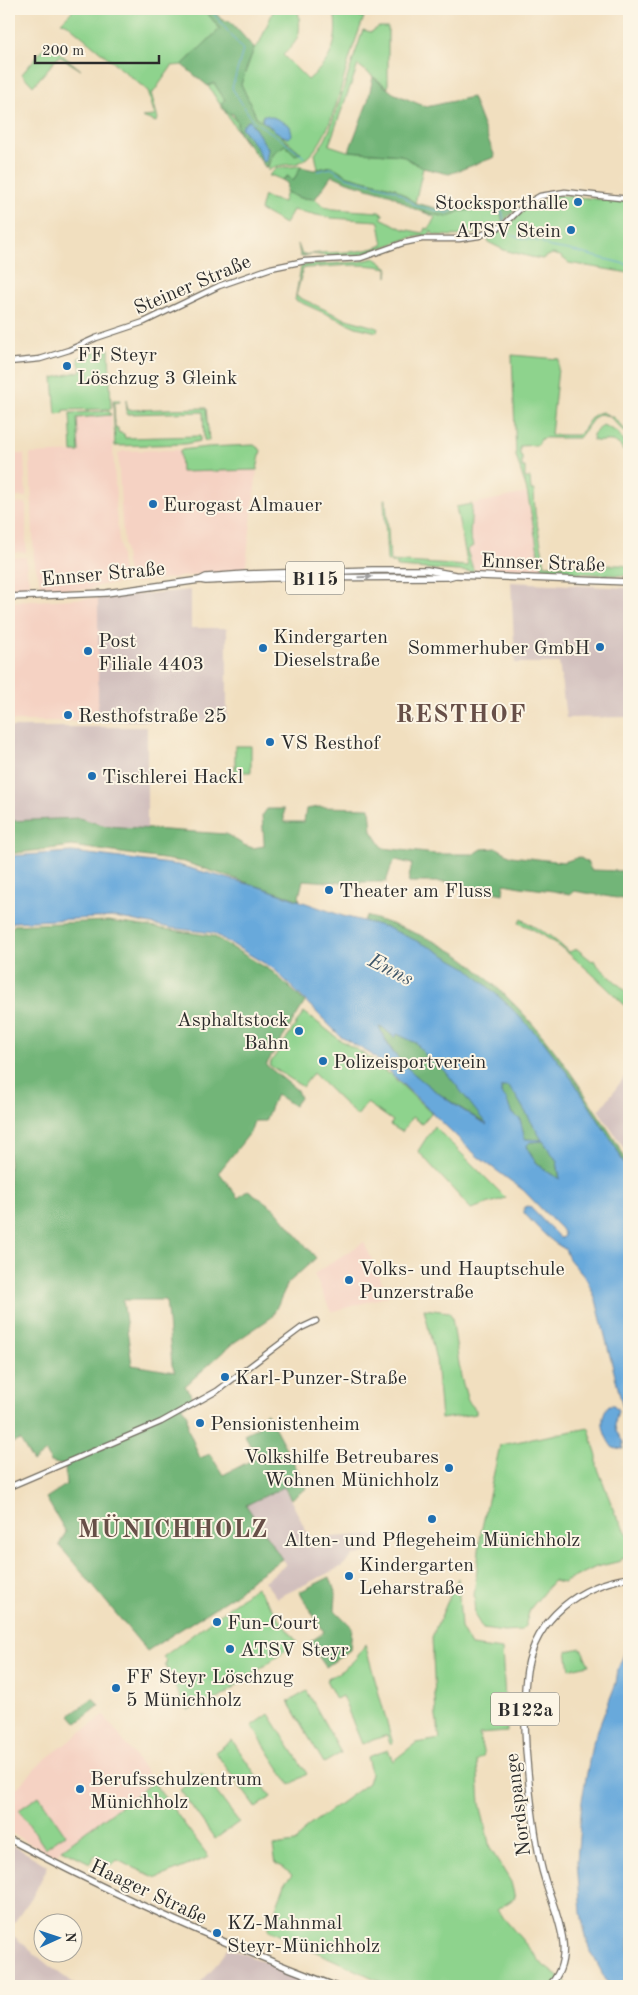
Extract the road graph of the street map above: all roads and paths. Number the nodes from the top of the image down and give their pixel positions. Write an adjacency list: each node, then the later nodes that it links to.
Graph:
1 (629, 199): 2 (street, Steiner Straße)
2 (9, 362)
3 (629, 582): 4 (main road, Ennser Straße / B115)
4 (9, 597)
5 (316, 1321): 6 (street)
6 (9, 1487)
7 (626, 1579): 10 (main road, Nordspange / B122a)
8 (9, 1839): 9 (main road, Haager Straße)
9 (335, 1986)
10 (549, 1986)

